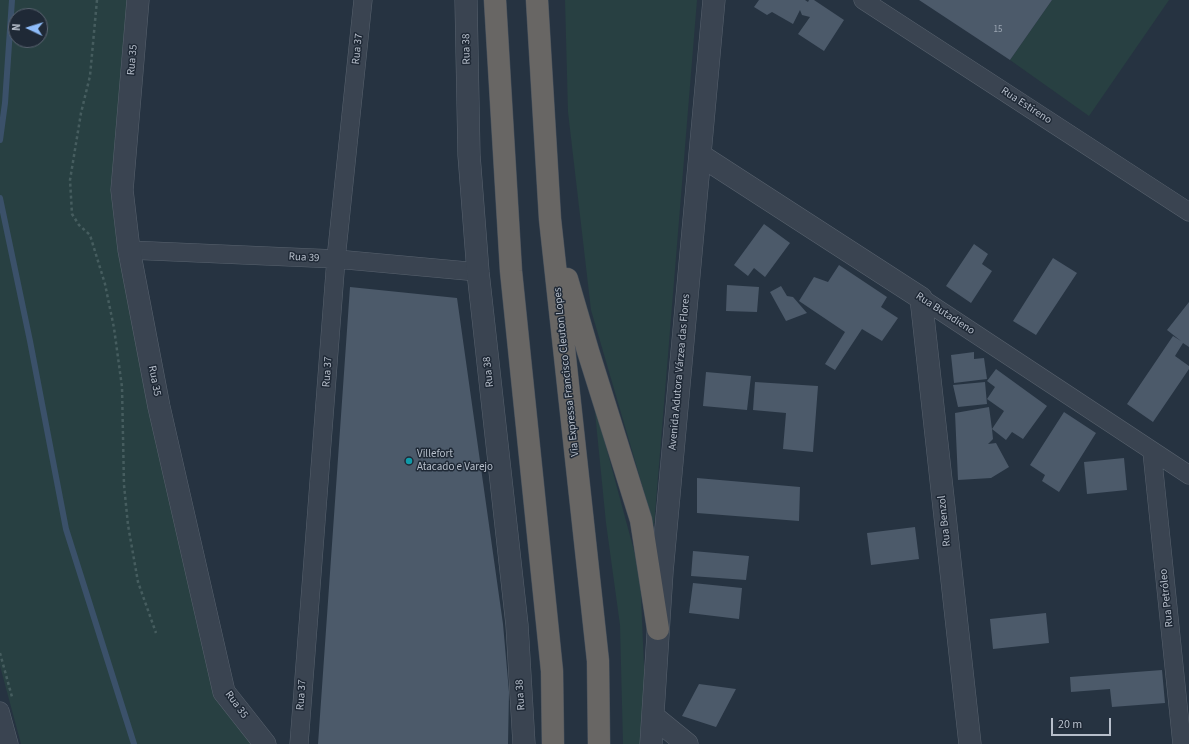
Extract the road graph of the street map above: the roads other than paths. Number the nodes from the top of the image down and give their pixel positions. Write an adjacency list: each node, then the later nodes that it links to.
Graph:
1 (138, 0): 11 (street, Rua 35)
2 (363, 0): 12 (street, Rua 37)
3 (466, 0): 13 (street, Rua 38)
4 (496, 0): 24 (highway)
5 (537, 0): 10 (highway, Via Expressa Francisco Cleuton Lopes)
6 (714, 0): 8 (street, Avenida Adutora Várzea das Flores)
7 (863, 0): 9 (street, Rua Estireno)
8 (700, 155): 14 (street, Rua Butadieno); 17 (street, Avenida Adutora Várzea das Flores)
9 (1189, 212)
10 (550, 219): 17 (highway); 25 (highway, Via Expressa Francisco Cleuton Lopes)
11 (129, 250): 12 (street, Rua 39); 21 (street, Rua 35)
12 (336, 259): 13 (street, Rua 39); 22 (street, Rua 37)
13 (478, 272): 23 (street, Rua 38)
14 (921, 298): 15 (street, Rua Butadieno); 28 (street, Rua Benzol)
15 (1152, 452): 16 (street, Rua Butadieno); 29 (street, Rua Petróleo)
16 (1189, 475)
17 (658, 630): 19 (street, Avenida Adutora Várzea das Flores)
18 (0, 711): 20 (street)
19 (654, 718): 26 (street, Avenida Adutora Várzea das Flores); 27 (street)
20 (9, 744)
21 (265, 744)
22 (299, 744)
23 (524, 744)
24 (553, 744)
25 (599, 744)
26 (651, 744)
27 (687, 744)
28 (970, 744)
29 (1182, 744)

